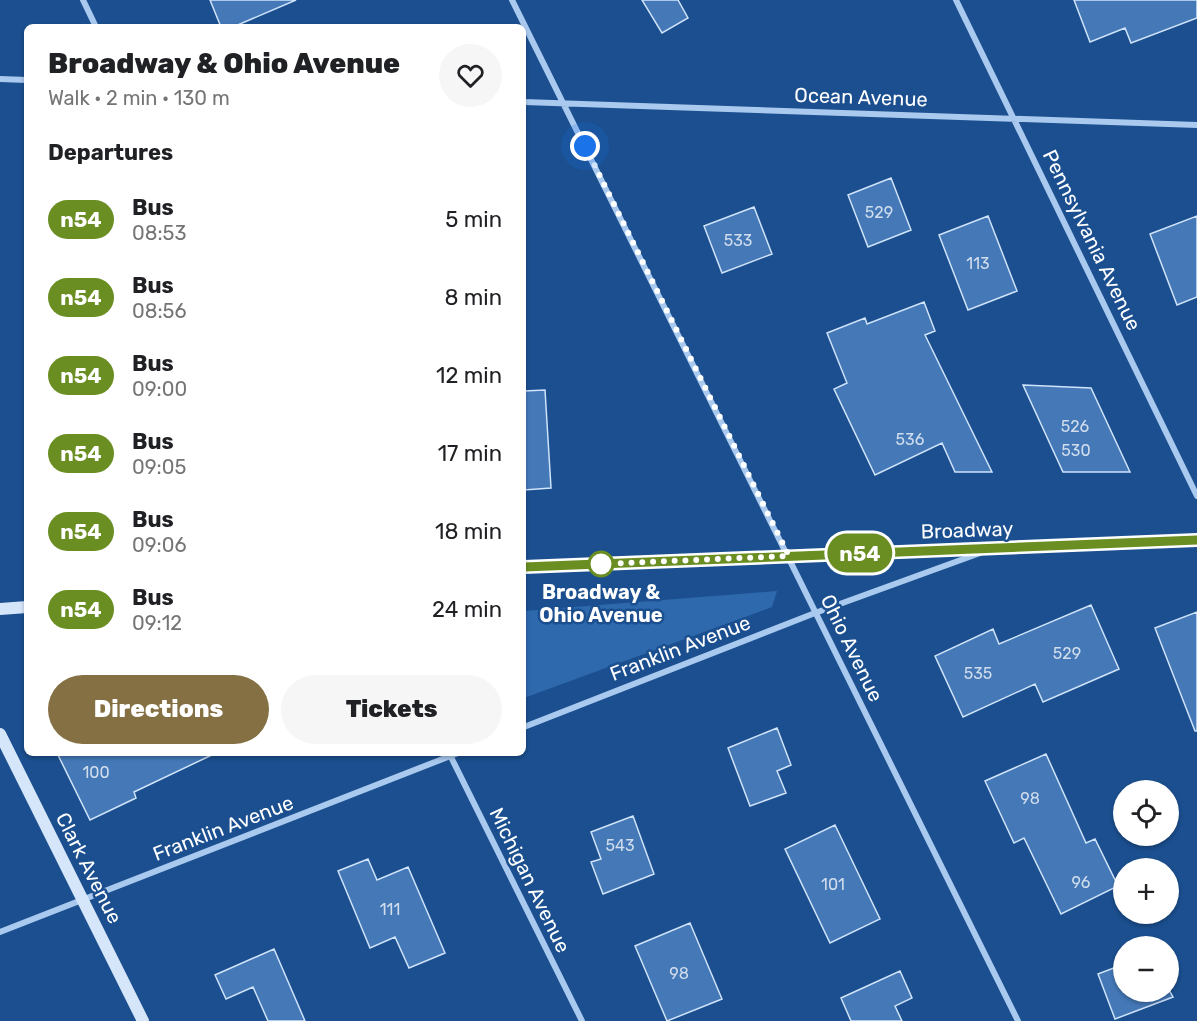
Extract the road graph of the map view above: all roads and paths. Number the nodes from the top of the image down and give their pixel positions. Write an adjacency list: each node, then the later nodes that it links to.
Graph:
1 (83, 0): 4 (street)
2 (512, 0): 5 (street, Ohio Avenue)
3 (956, 0): 11 (street, Pennsylvania Avenue)
4 (95, 24)
5 (524, 24)
6 (526, 28): 10 (street, Ohio Avenue)
7 (0, 79): 8 (street)
8 (24, 80)
9 (526, 102): 10 (street, Ocean Avenue)
10 (564, 104): 11 (street, Ocean Avenue); 16 (street, Ohio Avenue)
11 (1015, 118): 12 (street, Ocean Avenue); 13 (street, Pennsylvania Avenue)
12 (1197, 125)
13 (1197, 496)
14 (1197, 540): 15 (main road, Broadway)
15 (992, 548): 16 (main road, Broadway); 20 (street, Franklin Avenue)
16 (789, 556): 17 (main road, Broadway); 20 (street, Ohio Avenue)
17 (526, 567)
18 (24, 607): 19 (main road)
19 (0, 609)
20 (815, 613): 21 (street, Franklin Avenue); 29 (street, Ohio Avenue)
21 (526, 726)
22 (0, 734): 25 (main road, Clark Avenue)
23 (445, 756): 25 (street, Franklin Avenue)
24 (451, 756): 28 (street, Michigan Avenue)
25 (84, 900): 26 (street, Franklin Avenue); 27 (main road, Clark Avenue)
26 (0, 932)
27 (143, 1021)
28 (582, 1021)
29 (1018, 1021)

